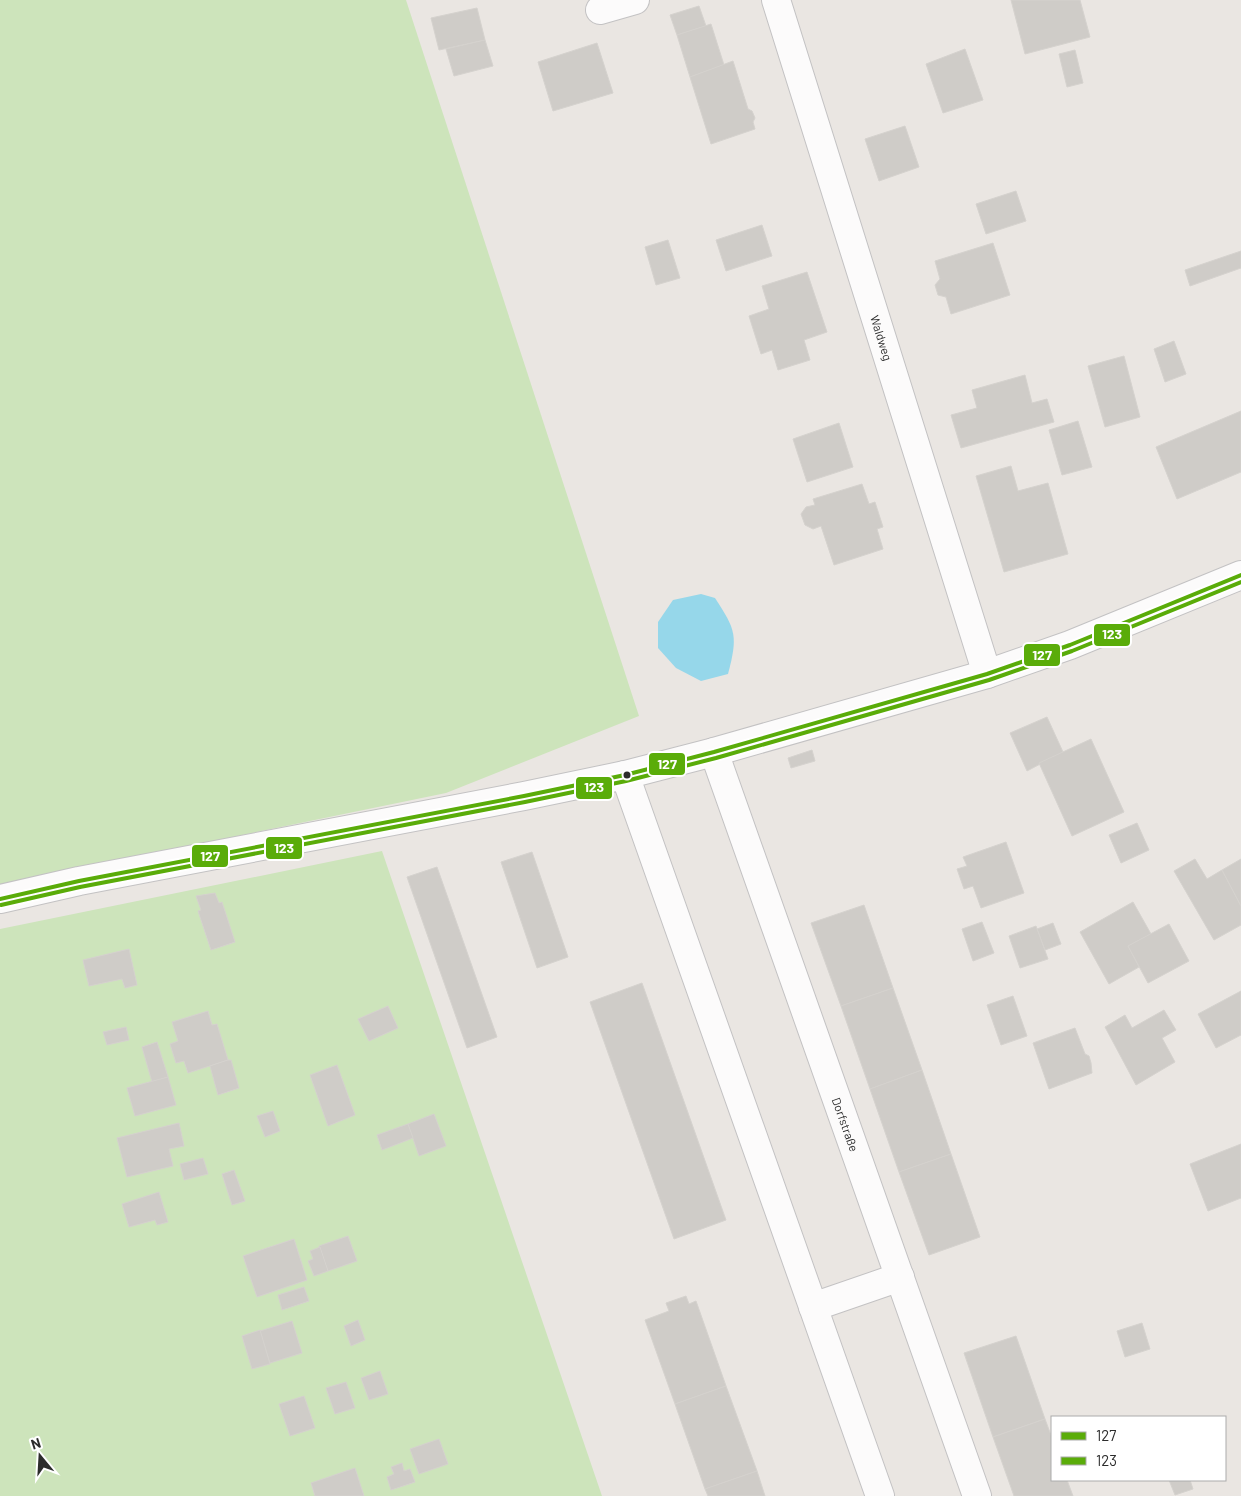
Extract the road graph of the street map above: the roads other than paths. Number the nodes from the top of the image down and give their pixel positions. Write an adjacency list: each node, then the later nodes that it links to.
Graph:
1 (635, 0): 3 (street)
2 (776, 0): 5 (street, Waldweg)
3 (600, 10)
4 (1241, 575): 5 (street)
5 (987, 674): 6 (street)
6 (714, 752): 7 (street); 9 (street, Dorfstraße)
7 (625, 775): 8 (street); 10 (street)
8 (0, 899)
9 (900, 1277): 10 (street); 12 (street, Dorfstraße)
10 (813, 1307): 11 (street)
11 (880, 1496)
12 (977, 1496)

